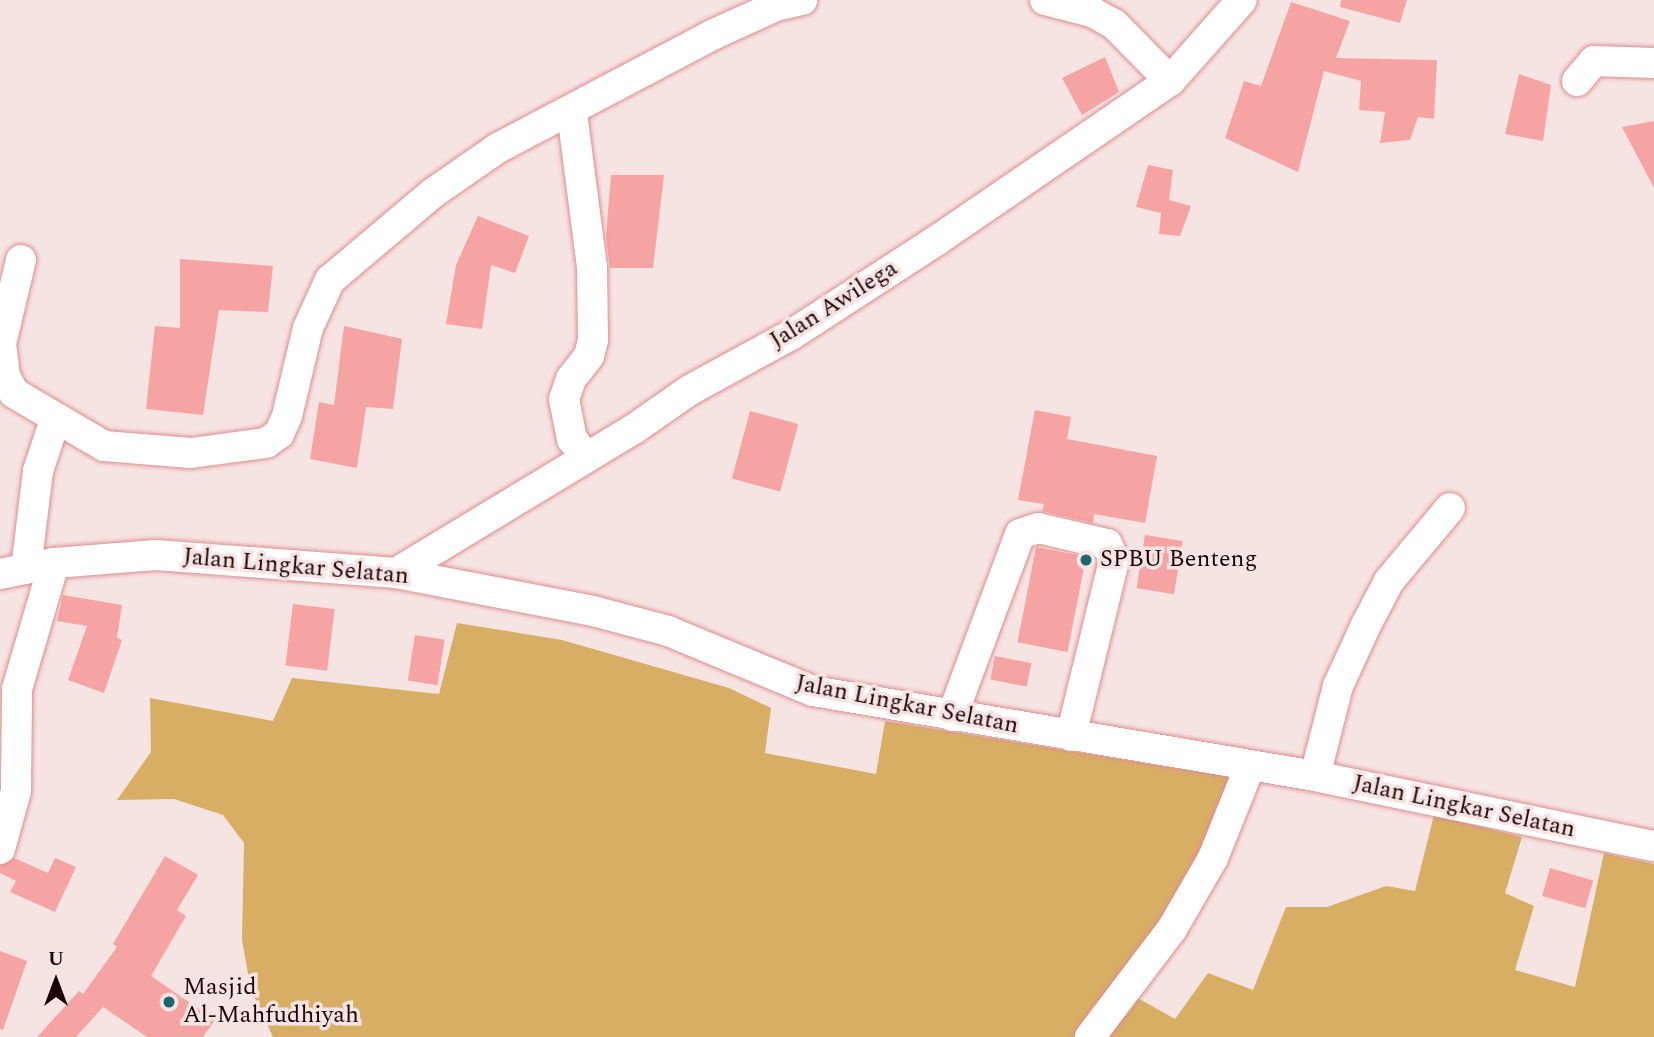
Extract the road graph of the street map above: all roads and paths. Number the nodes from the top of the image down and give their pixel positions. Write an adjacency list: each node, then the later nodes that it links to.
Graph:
1 (802, 0): 7 (street)
2 (1045, 0): 5 (street)
3 (1238, 2): 5 (street, Jalan Awilega)
4 (1654, 63): 6 (street)
5 (1170, 81): 10 (street, Jalan Awilega)
6 (1577, 81)
7 (572, 113): 9 (street); 10 (street)
8 (21, 260): 9 (street)
9 (55, 420): 12 (street)
10 (586, 457): 13 (street, Jalan Awilega)
11 (1450, 508): 17 (street)
12 (26, 569): 13 (street, Jalan Lingkar Selatan); 19 (street)
13 (396, 573): 14 (street, Jalan Lingkar Selatan)
14 (952, 716): 15 (street, Jalan Lingkar Selatan); 15 (street)
15 (1071, 736): 16 (street, Jalan Lingkar Selatan)
16 (1250, 766): 17 (street, Jalan Lingkar Selatan); 20 (street)
17 (1315, 776): 18 (street, Jalan Lingkar Selatan)
18 (1654, 846)
19 (0, 849)
20 (1090, 1037)

